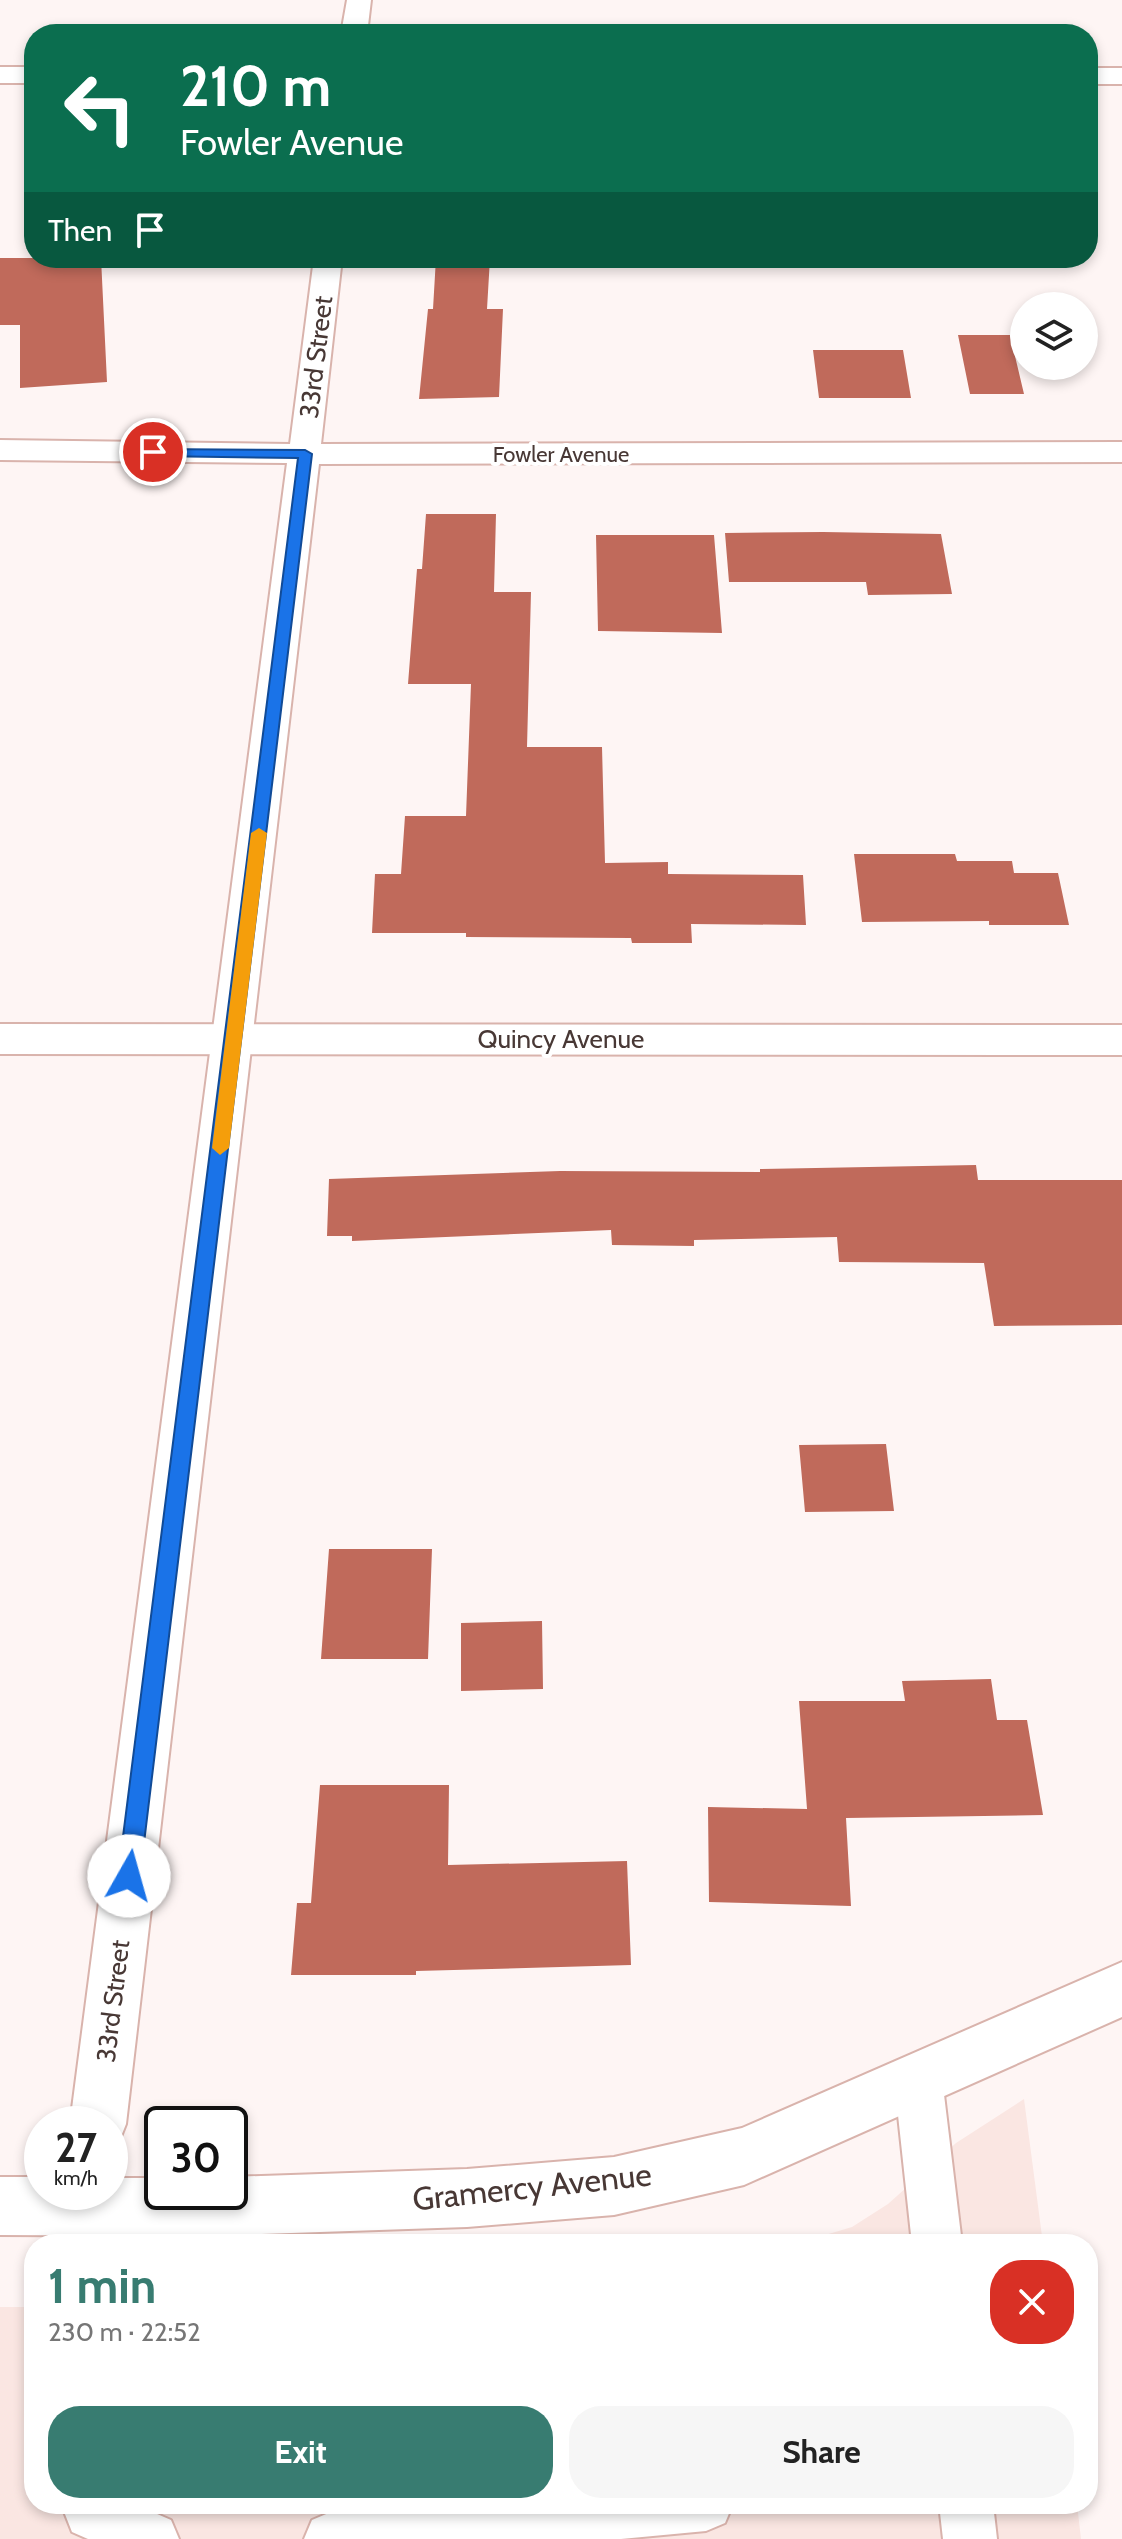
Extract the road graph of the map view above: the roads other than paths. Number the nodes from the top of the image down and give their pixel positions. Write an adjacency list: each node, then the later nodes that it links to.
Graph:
1 (359, 0): 2 (street)
2 (355, 24)
3 (0, 75): 4 (street)
4 (24, 75)
5 (1098, 76): 6 (street)
6 (1122, 76)
7 (327, 268): 10 (street, 33rd Street)
8 (0, 450): 10 (street, Fowler Avenue)
9 (1122, 452): 10 (street, Fowler Avenue)
10 (305, 454): 12 (street, 33rd Street)
11 (0, 1039): 12 (street, Quincy Avenue)
12 (234, 1039): 13 (street, Quincy Avenue); 16 (street, 33rd Street)
13 (1122, 1040)
14 (1122, 1989): 15 (street, Gramercy Avenue)
15 (918, 2078): 18 (street, Gramercy Avenue); 19 (lane)
16 (100, 2106)
17 (0, 2206): 18 (street, Gramercy Avenue)
18 (86, 2214)
19 (936, 2234)
20 (93, 2514): 23 (lane)
21 (599, 2514): 24 (lane)
22 (967, 2514): 25 (lane)
23 (152, 2539)
24 (331, 2539)
25 (970, 2539)

